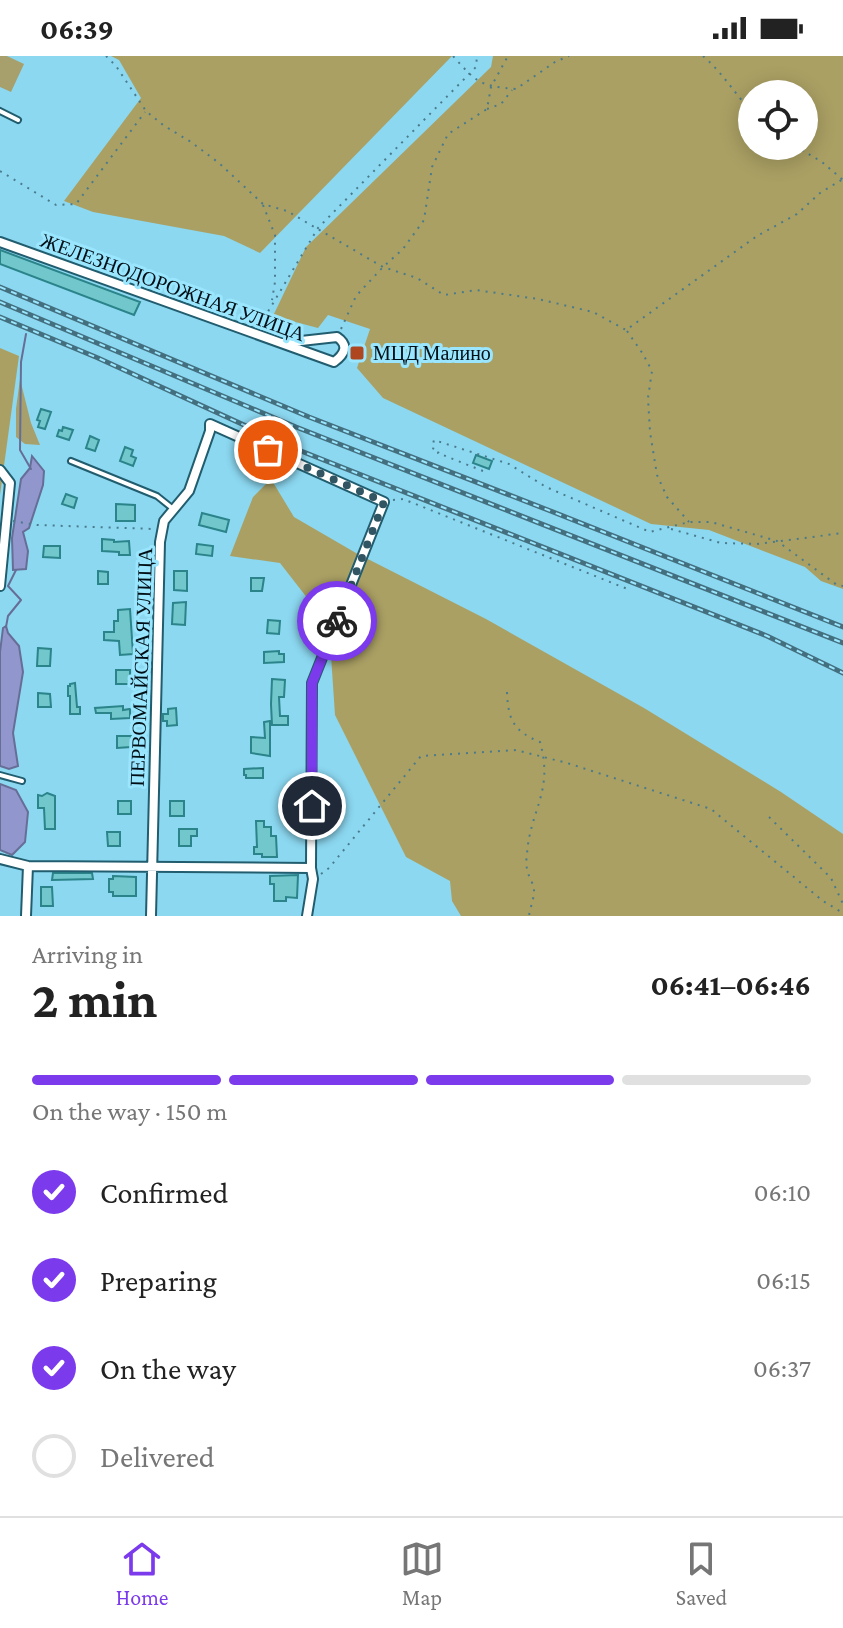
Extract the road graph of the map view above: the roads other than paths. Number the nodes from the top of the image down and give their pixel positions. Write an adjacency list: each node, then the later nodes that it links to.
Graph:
1 (0, 111): 2 (lane)
2 (18, 120)
3 (0, 242): 4 (street, ЖЕЛЕЗНОДОРОЖНАЯ УЛИЦА)
4 (283, 343): 4 (street, ЖЕЛЕЗНОДОРОЖНАЯ УЛИЦА)
5 (71, 461): 7 (lane)
6 (0, 470): 8 (street)
7 (174, 509): 14 (street, ПЕРВОМАЙСКАЯ УЛИЦА); 15 (street, ПЕРВОМАЙСКАЯ УЛИЦА)
8 (4, 522): 9 (street)
9 (0, 586)
10 (0, 775): 11 (lane)
11 (22, 781)
12 (0, 859): 13 (street)
13 (28, 866): 14 (street); 16 (street)
14 (152, 868): 15 (street); 17 (street, ПЕРВОМАЙСКАЯ УЛИЦА)
15 (311, 868): 18 (street)
16 (26, 916)
17 (151, 916)
18 (307, 916)

